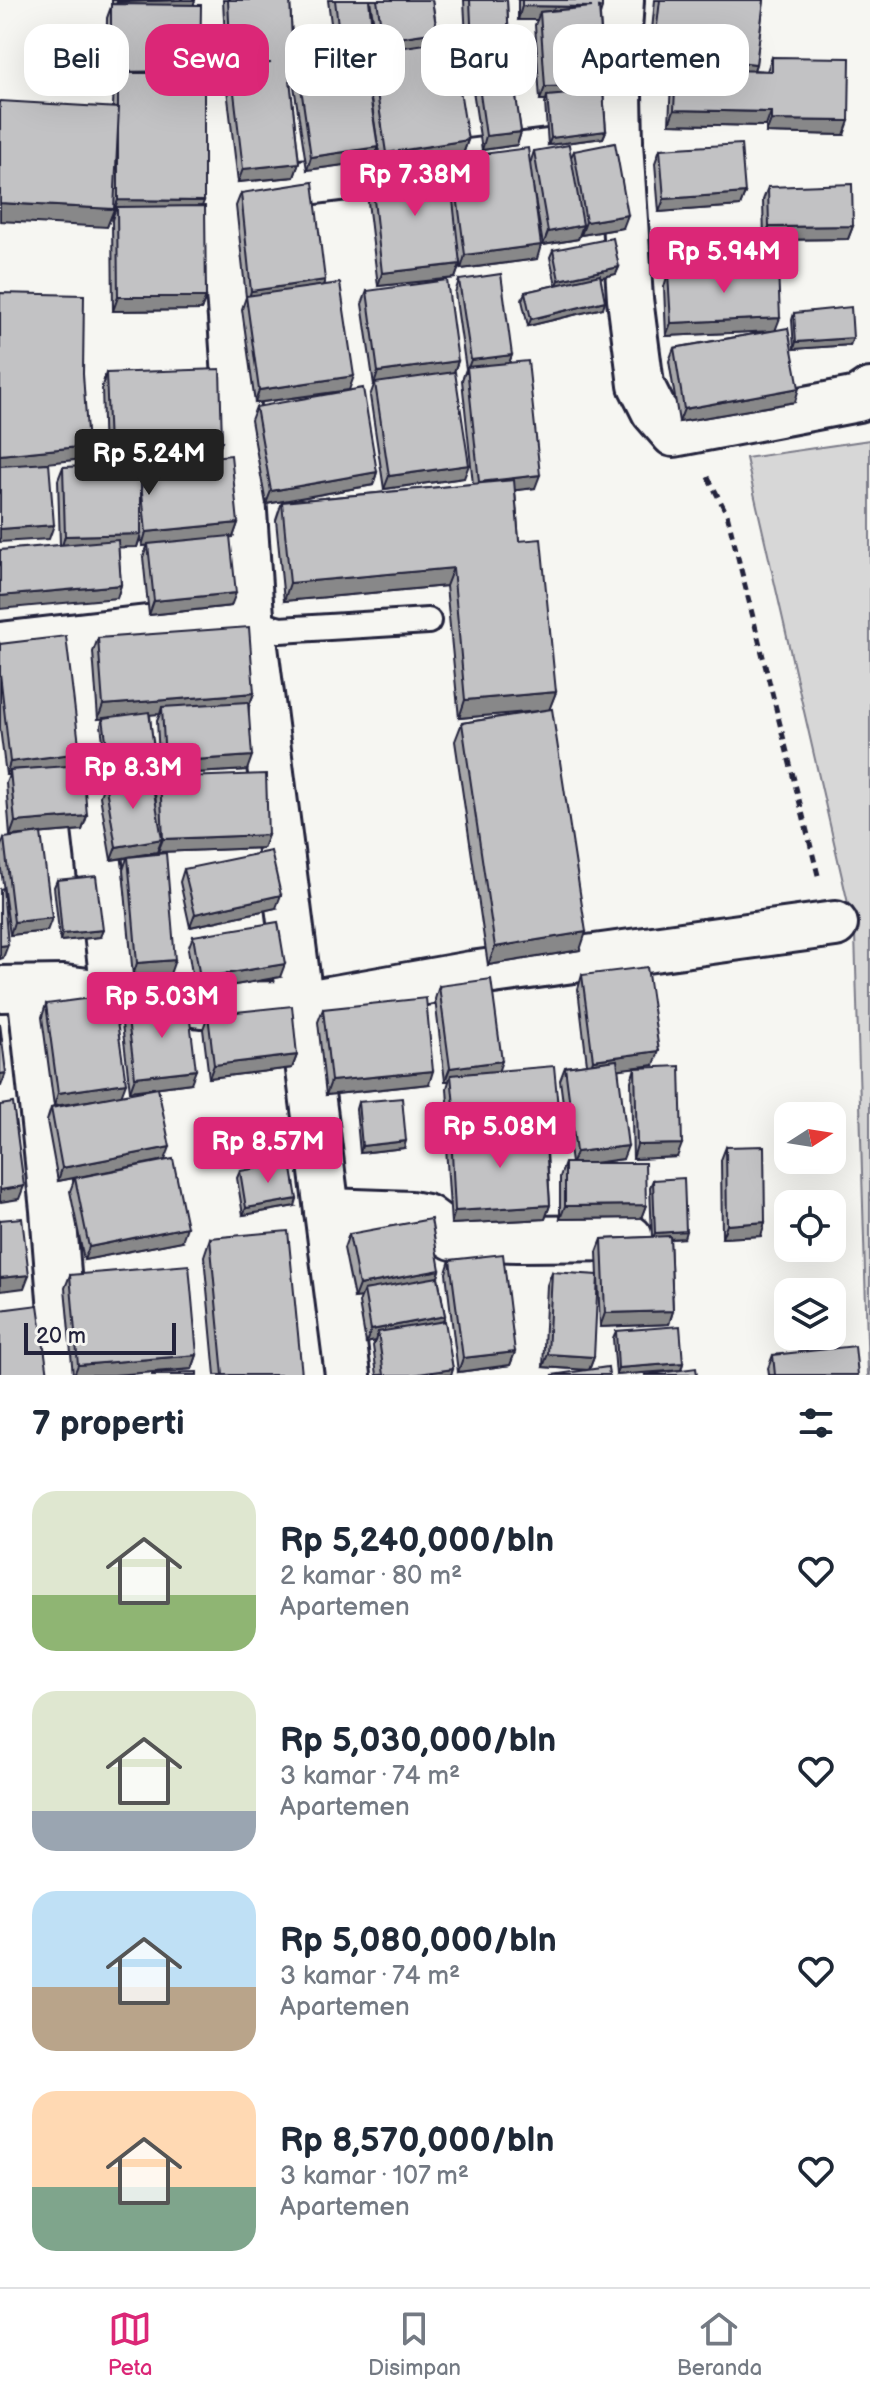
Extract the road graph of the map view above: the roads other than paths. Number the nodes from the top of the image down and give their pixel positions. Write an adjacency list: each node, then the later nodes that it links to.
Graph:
1 (205, 0): 4 (street)
2 (621, 0): 3 (street)
3 (620, 143): 4 (street); 5 (street)
4 (220, 193): 6 (street)
5 (870, 391)
6 (251, 616): 7 (lane); 8 (street); 13 (street)
7 (428, 621)
8 (73, 637): 9 (street); 12 (street)
9 (0, 645)
10 (835, 924): 13 (street)
11 (15, 989): 12 (street); 16 (street)
12 (114, 993): 13 (street)
13 (301, 1004): 14 (street)
14 (327, 1211): 15 (street); 17 (street)
15 (630, 1238)
16 (66, 1375)
17 (348, 1375)

